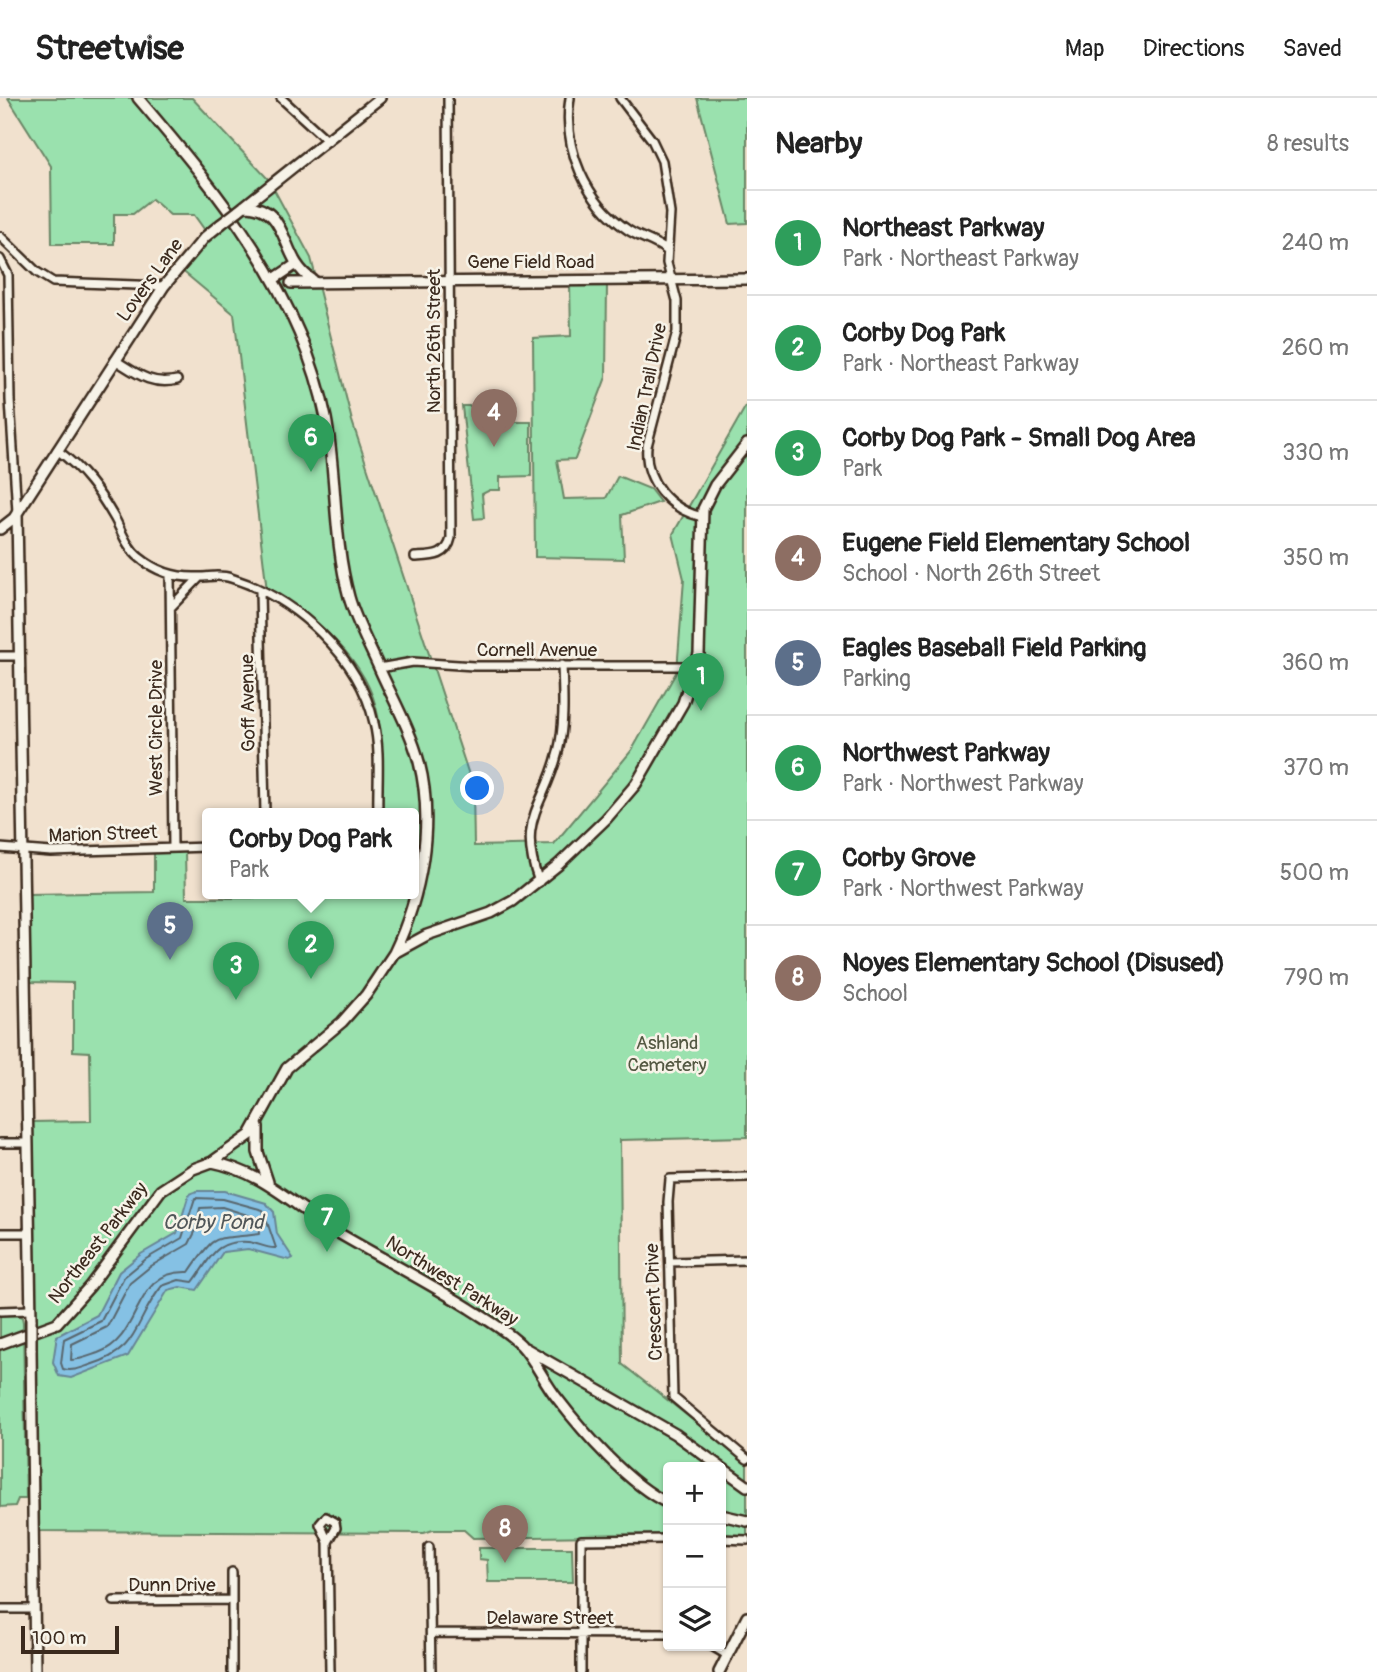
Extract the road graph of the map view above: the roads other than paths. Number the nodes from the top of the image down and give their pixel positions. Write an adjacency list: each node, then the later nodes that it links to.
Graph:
1 (138, 98): 16 (street)
2 (281, 98): 7 (street)
3 (380, 98): 7 (street, Lovers Lane)
4 (448, 98): 18 (street, North 26th Street)
5 (570, 98): 12 (street)
6 (620, 98): 12 (street, Indian Trail Drive)
7 (328, 141): 8 (street, Lovers Lane)
8 (268, 188): 9 (street, Lovers Lane); 10 (street)
9 (241, 209): 10 (street); 22 (street, Lovers Lane, bridge)
10 (268, 211): 14 (street)
11 (0, 236): 22 (street)
12 (666, 250): 15 (street, Indian Trail Drive)
13 (0, 260): 19 (street)
14 (297, 267): 16 (street); 20 (street); 21 (street)
15 (670, 278): 17 (street, Gene Field Road); 18 (street, Gene Field Road); 31 (street, Indian Trail Drive)
16 (274, 279): 23 (street)
17 (747, 279)
18 (449, 280): 20 (street, Gene Field Road); 33 (street, North 26th Street)
19 (4, 281): 26 (street)
20 (315, 281): 21 (street, Gene Field Road)
21 (291, 283): 23 (street)
22 (163, 286): 24 (street, Lovers Lane)
23 (280, 288): 42 (street)
24 (115, 360): 25 (street); 29 (street, Lovers Lane)
25 (177, 380)
26 (11, 419): 27 (street); 30 (street)
27 (0, 424)
28 (747, 444): 31 (street, Northeast Parkway)
29 (57, 450): 30 (street, Lovers Lane); 34 (street)
30 (17, 513): 32 (street, Lovers Lane); 39 (street)
31 (702, 517): 41 (street, Northeast Parkway)
32 (0, 529)
33 (415, 557)
34 (170, 574): 35 (street); 37 (street, West Circle Drive)
35 (200, 577): 36 (street); 37 (street)
36 (260, 592): 43 (street, Goff Avenue); 44 (street)
37 (171, 608): 49 (street, West Circle Drive)
38 (0, 656): 39 (street)
39 (20, 656): 48 (street)
40 (562, 665): 41 (street, Cornell Avenue); 42 (street, Cornell Avenue); 50 (street)
41 (696, 666): 50 (street, Northeast Parkway)
42 (379, 668): 45 (street)
43 (265, 808)
44 (378, 808)
45 (419, 844)
46 (202, 847): 49 (street, Marion Street)
47 (0, 848): 48 (street, Marion Street)
48 (23, 848): 49 (street, Marion Street); 57 (street)
49 (173, 848)
50 (540, 882): 53 (street, Northeast Parkway)
51 (411, 899): 52 (street)
52 (408, 922): 53 (street); 54 (street)
53 (427, 935): 54 (street, Northeast Parkway)
54 (394, 953): 55 (street, Northeast Parkway)
55 (259, 1125): 58 (street, Northeast Parkway); 60 (street)
56 (0, 1143): 57 (street)
57 (26, 1143): 62 (street)
58 (212, 1162): 60 (street, Northwest Parkway); 67 (street, Northeast Parkway)
59 (747, 1177): 64 (street, Crescent Drive)
60 (268, 1182): 68 (street, Northwest Parkway)
61 (0, 1233): 62 (street)
62 (29, 1233): 66 (street)
63 (747, 1260): 64 (street)
64 (670, 1262): 69 (street, Crescent Drive)
65 (0, 1311): 66 (street)
66 (30, 1315): 83 (street, bridge)
67 (0, 1344)
68 (523, 1348): 70 (street); 71 (street, Northwest Parkway)
69 (747, 1459)
70 (747, 1486)
71 (663, 1500)
72 (726, 1516): 73 (street)
73 (747, 1521)
74 (663, 1539): 86 (street)
75 (726, 1539): 76 (street)
76 (747, 1540)
77 (328, 1542): 92 (street)
78 (429, 1547): 85 (street)
79 (232, 1572): 80 (street)
80 (230, 1600): 81 (street, Dunn Drive); 91 (street)
81 (114, 1601)
82 (0, 1609): 83 (street)
83 (34, 1609): 90 (street)
84 (747, 1616): 89 (street)
85 (431, 1633): 86 (street, Delaware Street); 93 (street)
86 (580, 1634): 87 (street, Delaware Street); 94 (street)
87 (663, 1634)
88 (720, 1651): 89 (street)
89 (727, 1655): 95 (street)
90 (34, 1672)
91 (232, 1672)
92 (330, 1672)
93 (431, 1672)
94 (581, 1672)
95 (719, 1672)

